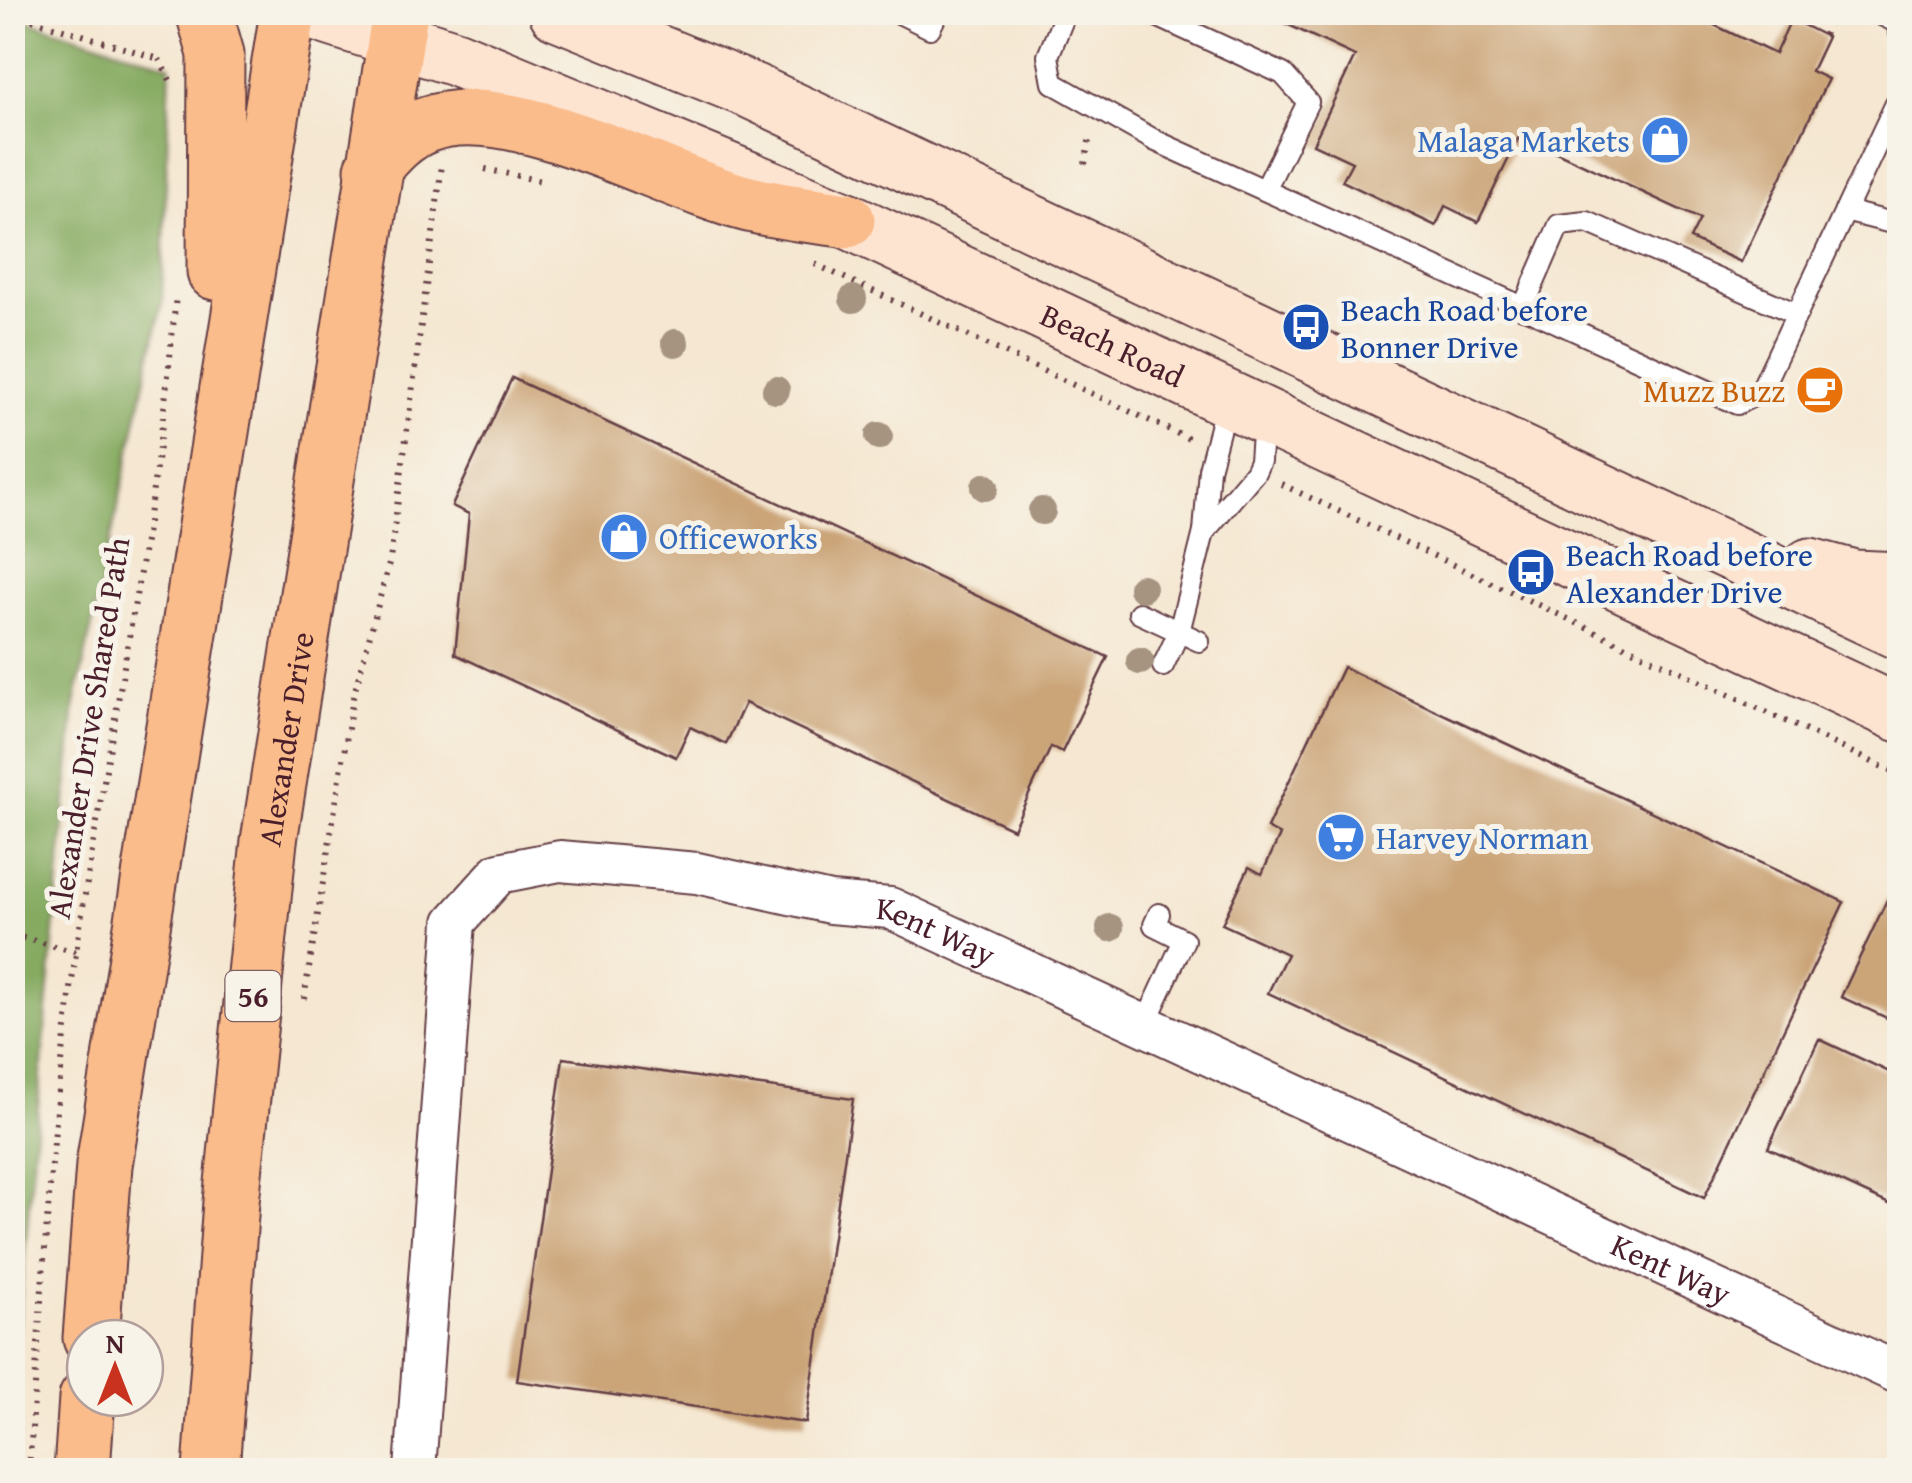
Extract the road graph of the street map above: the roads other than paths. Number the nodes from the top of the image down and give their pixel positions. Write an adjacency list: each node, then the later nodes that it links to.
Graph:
1 (204, 12): 23 (main road)
2 (288, 12): 23 (main road)
3 (312, 12): 10 (main road, Beach Road)
4 (557, 12): 18 (main road)
5 (897, 12): 6 (lane)
6 (938, 12)
7 (1066, 12): 14 (lane)
8 (1148, 12): 14 (lane)
9 (1875, 12): 11 (lane)
10 (399, 26): 13 (main road, Alexander Drive / 56); 16 (main road, Beach Road)
11 (1900, 33)
12 (1900, 95): 15 (lane)
13 (374, 169): 16 (main road); 38 (main road, Alexander Drive / 56)
14 (1265, 190): 19 (lane)
15 (1846, 211): 17 (lane); 20 (lane)
16 (848, 220): 21 (main road, Beach Road)
17 (1900, 225)
18 (1103, 259): 21 (main road); 22 (main road)
19 (1523, 308): 20 (lane); 20 (lane)
20 (1796, 314)
21 (1252, 436): 24 (lane); 24 (lane); 31 (main road, Beach Road)
22 (1668, 524): 25 (main road); 28 (main road)
23 (205, 525): 34 (main road)
24 (1204, 532): 27 (lane)
25 (1900, 580)
26 (1139, 613): 27 (lane)
27 (1179, 632): 29 (lane); 30 (lane)
28 (1900, 632)
29 (1199, 641)
30 (1163, 666)
31 (1893, 707)
32 (1159, 914): 33 (lane)
33 (1144, 1024): 35 (street, Kent Way); 39 (street, Kent Way)
34 (92, 1318)
35 (1900, 1374)
36 (86, 1418): 37 (main road)
37 (82, 1470)
38 (212, 1470)
39 (416, 1470)

